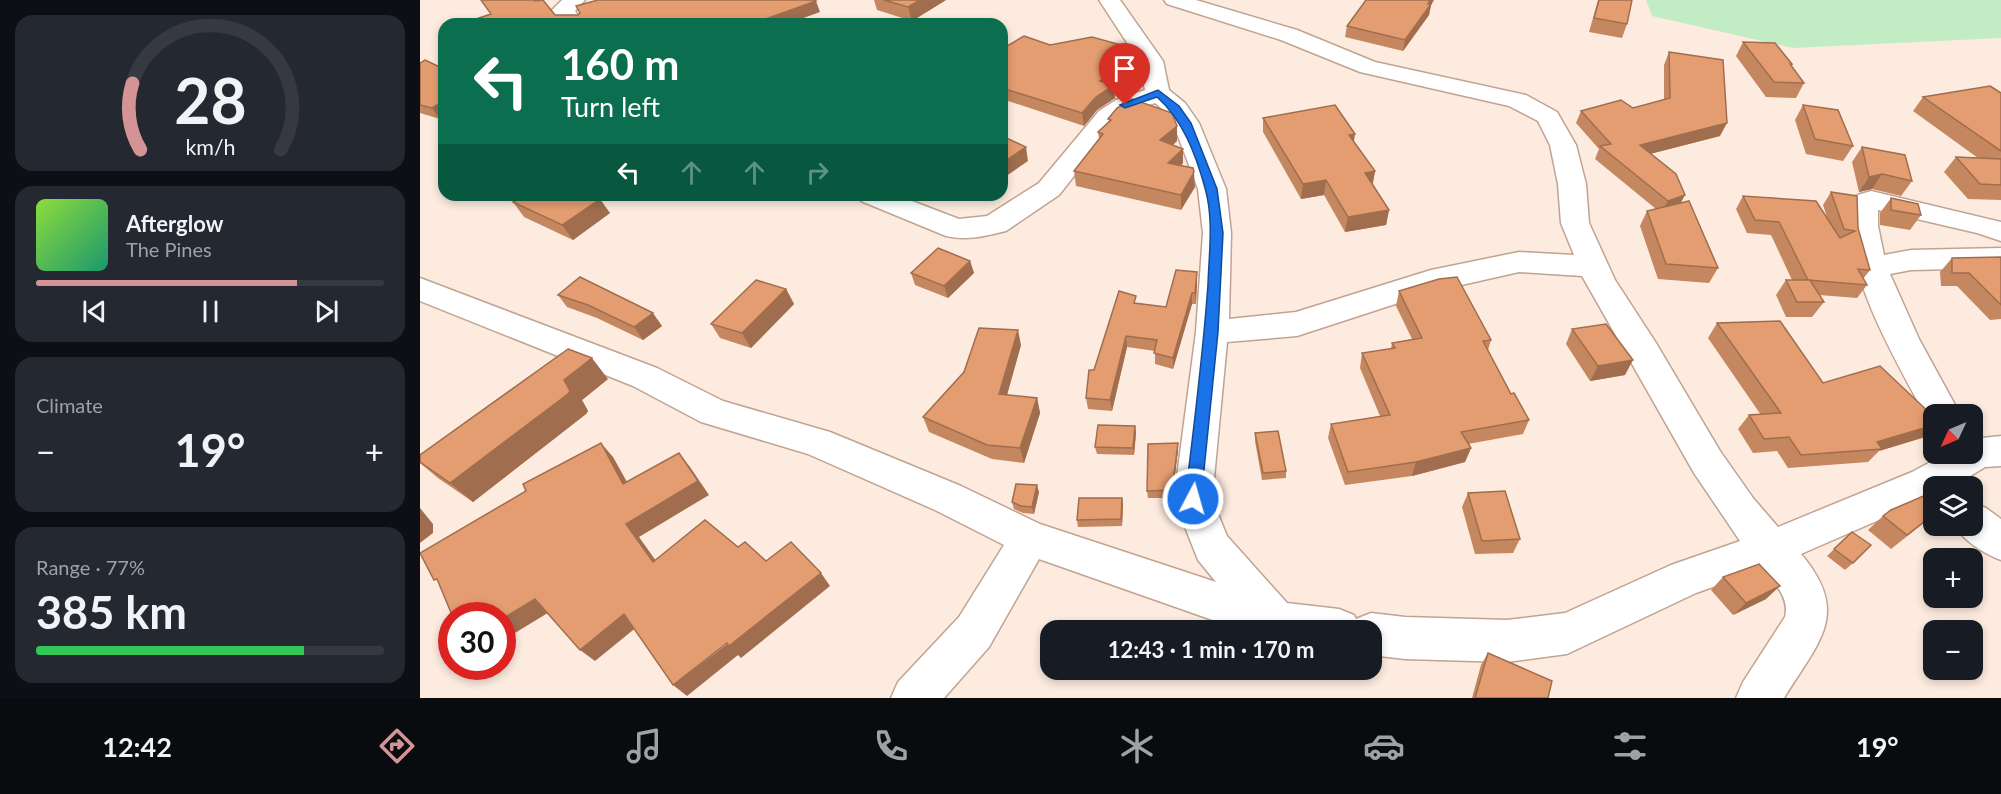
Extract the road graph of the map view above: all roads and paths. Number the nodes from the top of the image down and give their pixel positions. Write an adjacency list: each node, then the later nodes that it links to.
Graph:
1 (551, 0): 2 (street)
2 (575, 0): 5 (street)
3 (1109, 0): 6 (street)
4 (1173, 0): 10 (street)
5 (569, 18)
6 (1158, 93): 7 (street); 13 (street)
7 (886, 201)
8 (2001, 232): 11 (street)
9 (2001, 258): 11 (street)
10 (1592, 266): 13 (street); 21 (street)
11 (1873, 267): 14 (street)
12 (420, 289): 19 (street)
13 (1212, 332): 23 (street)
14 (1937, 404)
15 (1984, 451): 16 (street)
16 (1943, 476)
17 (1923, 488): 21 (street)
18 (1983, 528): 20 (street)
19 (1030, 538): 22 (street); 25 (street)
20 (2001, 542)
21 (1772, 548): 24 (street); 26 (street)
22 (1270, 620)
23 (1274, 620)
24 (1382, 635)
25 (914, 698)
26 (1759, 698)

